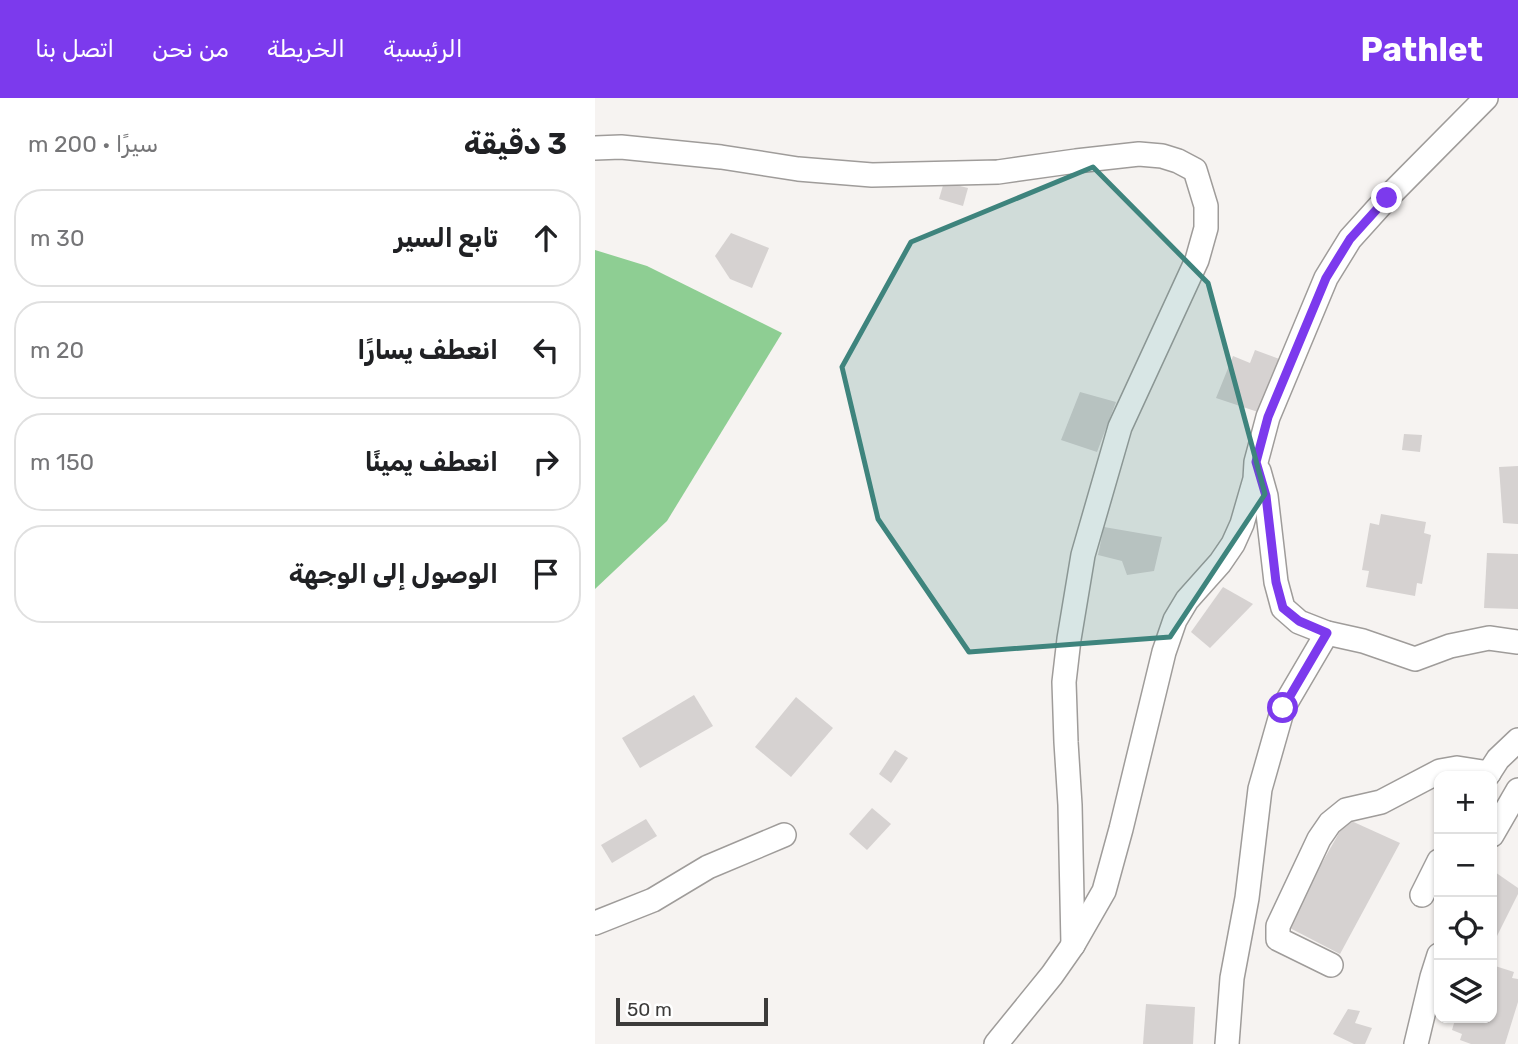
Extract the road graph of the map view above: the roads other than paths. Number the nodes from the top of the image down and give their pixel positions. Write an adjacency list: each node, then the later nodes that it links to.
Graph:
1 (1486, 98): 3 (street)
2 (595, 148): 17 (street)
3 (1256, 462): 4 (street); 17 (street)
4 (1327, 633): 5 (street); 21 (street)
5 (1518, 642)
6 (1518, 740): 9 (street)
7 (1440, 771): 8 (street)
8 (1470, 771)
9 (1490, 771)
10 (1434, 774): 19 (street)
11 (1518, 790): 12 (street)
12 (1493, 834)
13 (784, 835): 16 (street)
14 (1434, 871): 15 (street)
15 (1422, 895)
16 (595, 923)
17 (1073, 945): 20 (street)
18 (1437, 960): 22 (street)
19 (1331, 965)
20 (996, 1044)
21 (1227, 1044)
22 (1416, 1044)

